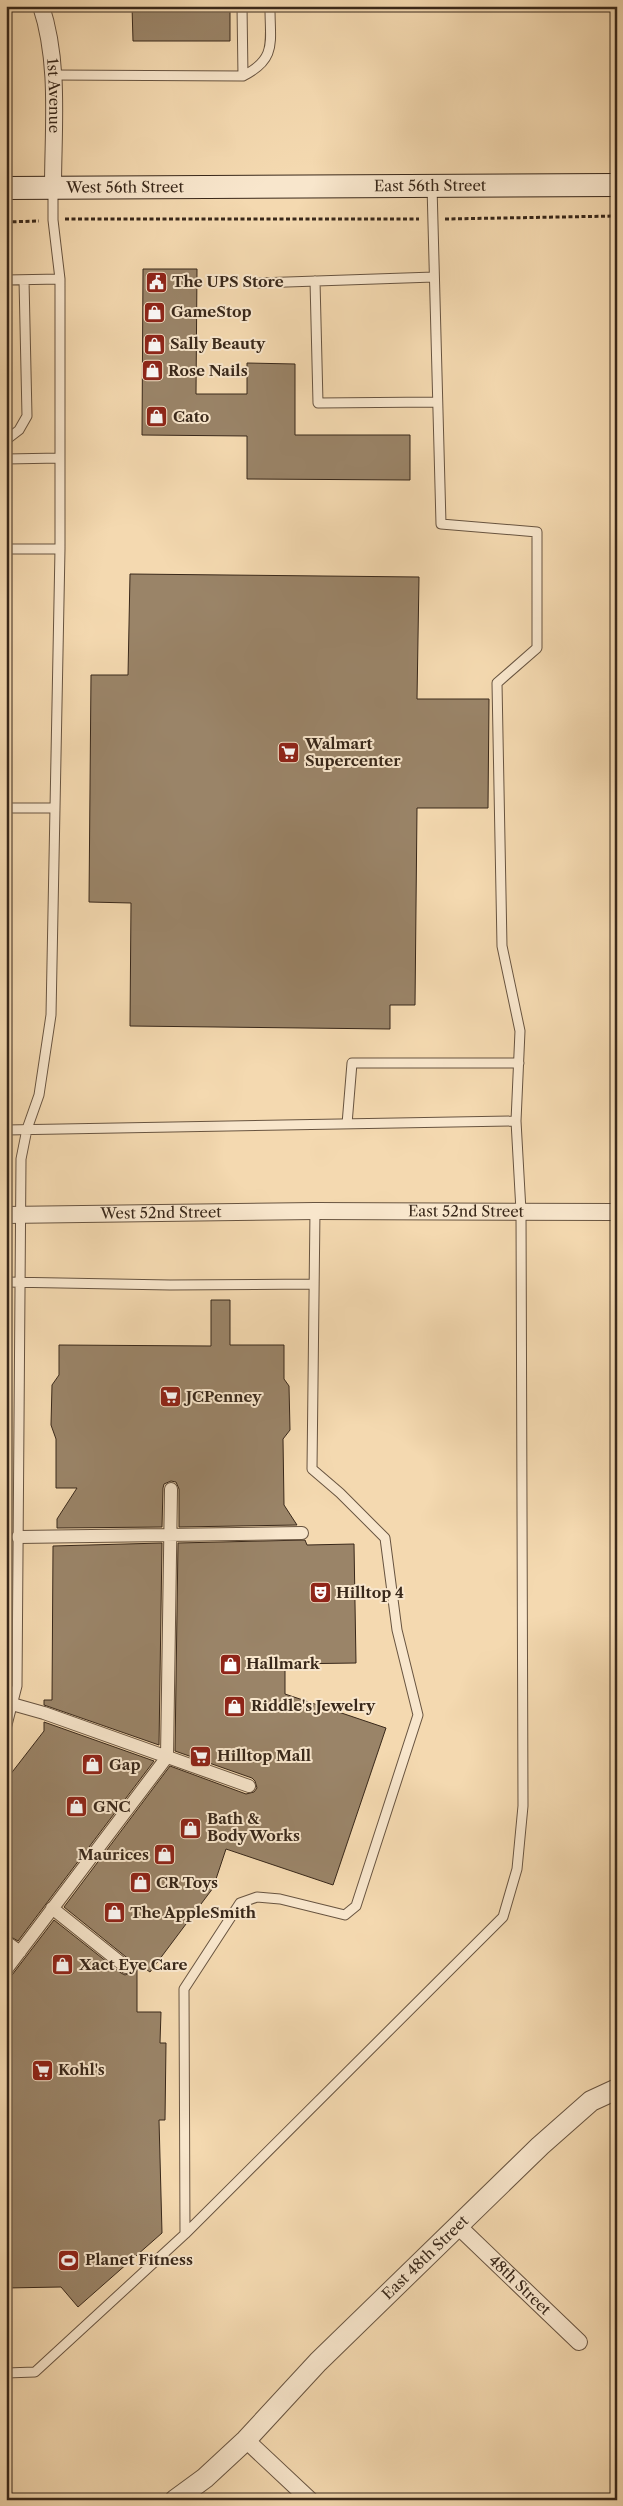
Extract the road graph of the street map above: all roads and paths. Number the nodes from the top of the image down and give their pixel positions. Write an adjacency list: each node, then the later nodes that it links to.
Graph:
1 (41, 6): 4 (street, 1st Avenue)
2 (242, 6): 5 (lane)
3 (268, 6): 5 (lane)
4 (53, 75): 5 (lane); 8 (street, 1st Avenue)
5 (243, 76)
6 (617, 185): 7 (main road, East 56th Street)
7 (432, 186): 10 (main road, East 56th Street); 12 (lane)
8 (53, 187): 9 (main road, West 56th Street); 10 (main road, West 56th Street); 13 (lane)
9 (6, 188)
10 (243, 188)
11 (617, 216): 12 (path)
12 (432, 219): 13 (path); 15 (lane)
13 (53, 220): 14 (path); 16 (lane)
14 (6, 222)
15 (434, 277): 19 (lane); 21 (lane)
16 (60, 279): 18 (lane); 23 (lane)
17 (6, 280): 18 (lane)
18 (24, 280): 22 (lane)
19 (314, 281): 20 (lane); 21 (lane)
20 (258, 283)
21 (437, 402): 29 (lane)
22 (6, 440)
23 (60, 458): 24 (lane); 26 (lane)
24 (6, 459)
25 (6, 549): 26 (lane)
26 (60, 549): 28 (lane)
27 (6, 808): 28 (lane)
28 (55, 808): 33 (lane)
29 (519, 1063): 30 (lane); 31 (lane)
30 (516, 1121): 31 (lane); 35 (lane)
31 (347, 1124): 33 (lane)
32 (6, 1130): 33 (lane)
33 (27, 1130): 37 (lane)
34 (315, 1211): 35 (street, East 52nd Street); 37 (street, West 52nd Street); 40 (lane)
35 (521, 1211): 36 (street, East 52nd Street); 56 (lane)
36 (617, 1212)
37 (13, 1215): 39 (lane)
38 (6, 1282): 39 (lane)
39 (19, 1282): 40 (lane); 43 (lane)
40 (314, 1284): 56 (lane)
41 (171, 1489): 44 (street)
42 (302, 1533): 44 (street)
43 (18, 1537): 44 (street); 45 (lane)
44 (169, 1537): 47 (street)
45 (12, 1704): 46 (lane); 47 (street)
46 (6, 1729)
47 (167, 1757): 48 (street); 49 (street)
48 (249, 1786)
49 (52, 1908): 51 (street); 52 (street)
50 (6, 1942): 51 (street)
51 (20, 1952): 53 (street)
52 (126, 1967)
53 (6, 1970)
54 (617, 2089): 55 (street, East 48th Street)
55 (459, 2227): 57 (street, 48th Street); 59 (street, East 48th Street)
56 (185, 2234): 58 (lane)
57 (579, 2342)
58 (6, 2373)
59 (246, 2440): 60 (street, East 48th Street); 61 (street)
60 (175, 2500)
61 (310, 2500)

